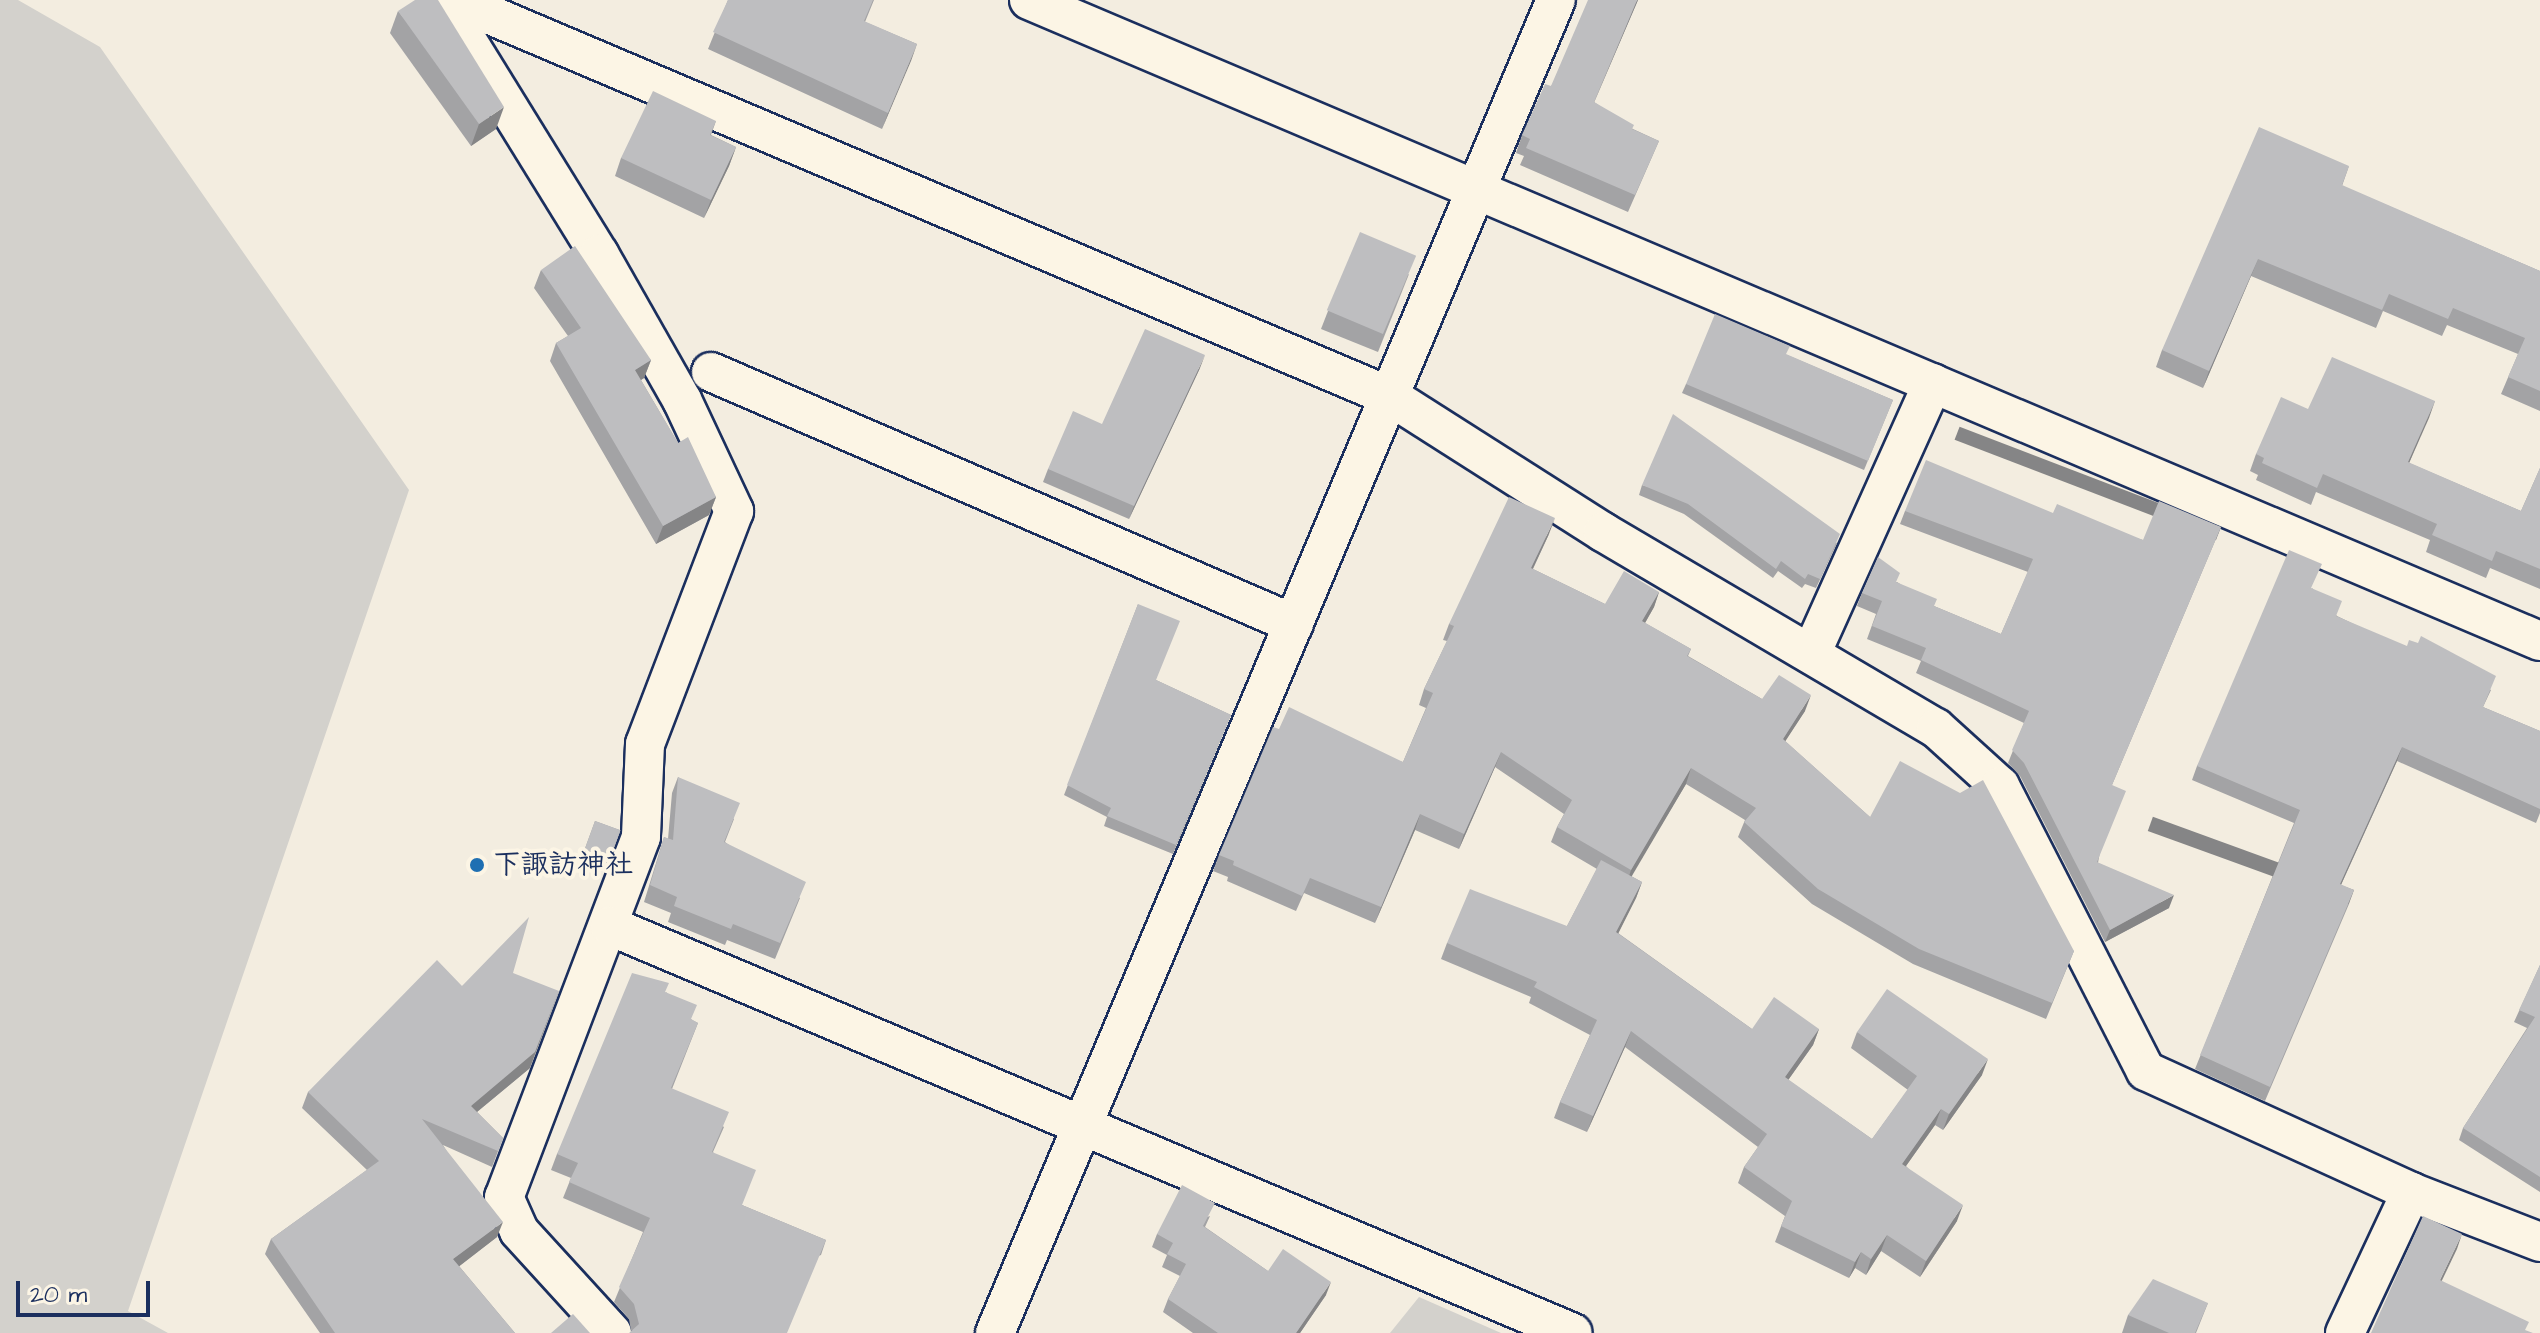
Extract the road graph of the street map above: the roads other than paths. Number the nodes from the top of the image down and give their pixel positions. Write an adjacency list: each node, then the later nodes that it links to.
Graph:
1 (442, 0): 12 (street)
2 (455, 0): 8 (street)
3 (1029, 0): 5 (street)
4 (1556, 0): 5 (street)
5 (1476, 189): 7 (street); 8 (street)
6 (711, 372): 9 (street)
7 (1933, 383): 10 (street); 11 (street)
8 (1391, 397): 9 (street); 11 (street)
9 (1294, 624): 13 (street)
10 (2540, 641)
11 (1811, 654): 14 (street)
12 (610, 926): 13 (street); 16 (street)
13 (1084, 1127): 17 (street); 18 (street)
14 (2411, 1192): 15 (street); 19 (street)
15 (2540, 1242)
16 (612, 1333)
17 (995, 1333)
18 (1573, 1333)
19 (2345, 1333)

